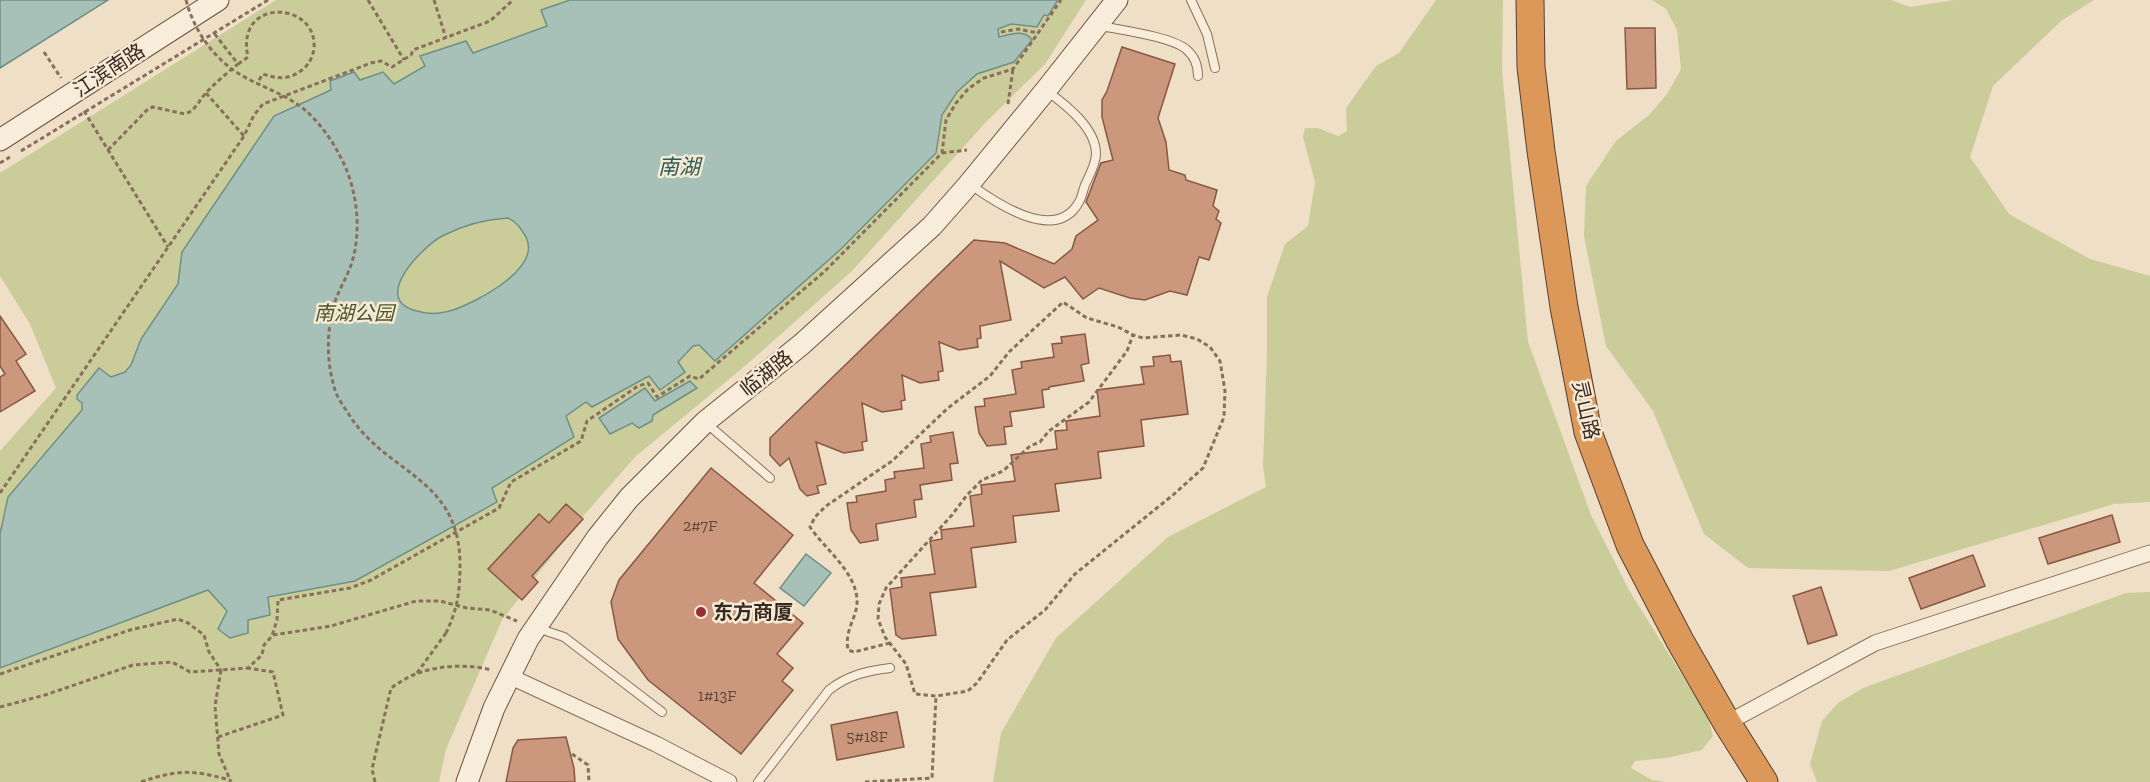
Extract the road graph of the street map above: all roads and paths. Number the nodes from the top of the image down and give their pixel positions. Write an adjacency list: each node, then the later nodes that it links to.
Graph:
1 (186, 0): 22 (path, bridge)
2 (218, 0): 25 (street, 江滨南路)
3 (268, 0): 13 (path)
4 (368, 0): 17 (path)
5 (434, 0): 15 (path)
6 (513, 0): 15 (path)
7 (1061, 0): 14 (path)
8 (1117, 0): 11 (street, 临湖路)
9 (1191, 0): 19 (lane)
10 (1530, 0): 53 (highway, 灵山路)
11 (1096, 26): 21 (lane); 23 (street, 临湖路)
12 (1001, 32): 14 (path)
13 (214, 33): 18 (path); 27 (path)
14 (1038, 33): 20 (path)
15 (446, 38): 17 (path)
16 (44, 52): 25 (path)
17 (404, 60): 28 (path)
18 (238, 64): 22 (path); 24 (path)
19 (1215, 68)
20 (1013, 69): 26 (path); 32 (path)
21 (1198, 76)
22 (257, 83): 47 (path, bridge)
23 (1046, 90): 34 (street, 临湖路); 34 (lane)
24 (206, 93): 28 (path); 30 (path)
25 (72, 94): 27 (path); 29 (street, 江滨南路)
26 (1008, 104)
27 (85, 112): 30 (path); 33 (path)
28 (244, 136): 35 (path)
29 (0, 140)
30 (108, 150): 35 (path)
31 (967, 150): 32 (path)
32 (942, 153): 42 (path)
33 (0, 163)
34 (969, 184): 37 (street, 临湖路)
35 (168, 247): 39 (path)
36 (1132, 334): 43 (path); 43 (path); 50 (path)
37 (705, 422): 38 (lane); 41 (street, 临湖路)
38 (770, 478)
39 (0, 493)
40 (2150, 553): 53 (street)
41 (536, 628): 42 (path); 49 (street, 临湖路); 52 (lane)
42 (272, 636): 44 (path)
43 (890, 643): 50 (path)
44 (248, 668): 46 (path); 54 (path)
45 (890, 668): 62 (lane)
46 (221, 670): 48 (path); 51 (path); 54 (path)
47 (416, 673): 49 (path); 58 (path)
48 (0, 675)
49 (509, 676): 59 (street, 临湖路); 61 (street)
50 (936, 696): 63 (path)
51 (0, 707)
52 (662, 712)
53 (1727, 723): 64 (highway, 灵山路)
54 (218, 737): 56 (path)
55 (572, 754): 60 (path)
56 (230, 781): 57 (path)
57 (141, 782)
58 (375, 782)
59 (467, 782)
60 (589, 782)
61 (729, 782)
62 (758, 782)
63 (866, 782)
64 (1764, 782)

